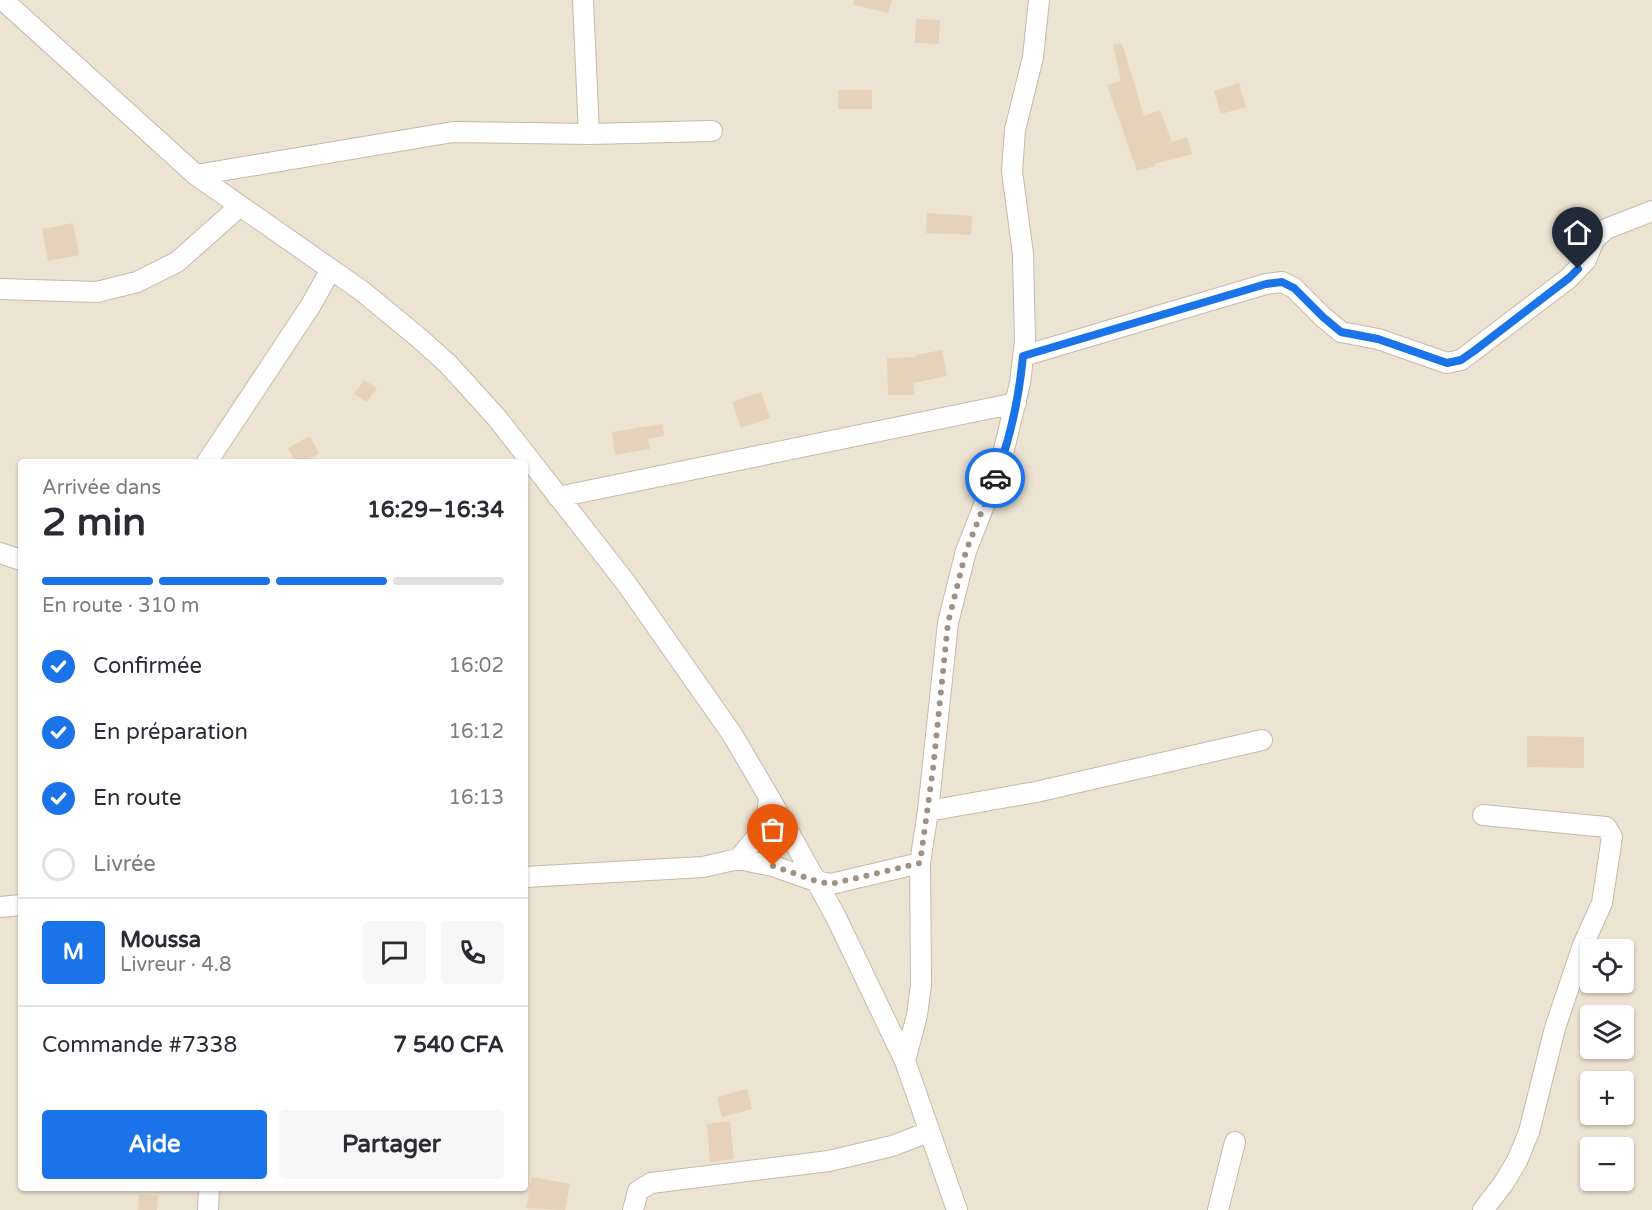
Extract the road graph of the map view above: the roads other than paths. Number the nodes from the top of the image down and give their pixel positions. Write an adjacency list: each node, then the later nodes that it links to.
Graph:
1 (3, 0): 6 (street)
2 (583, 0): 5 (street)
3 (1039, 0): 11 (street)
4 (712, 131): 5 (street)
5 (589, 134): 6 (street)
6 (196, 175): 7 (street)
7 (240, 206): 9 (street); 10 (street)
8 (1652, 212): 11 (street)
9 (331, 269): 13 (street); 14 (street)
10 (0, 289)
11 (1023, 356): 12 (street)
12 (1016, 403): 14 (street); 19 (street)
13 (209, 459)
14 (558, 497): 18 (street)
15 (0, 553): 16 (street)
16 (18, 559)
17 (1262, 740): 19 (street)
18 (769, 797): 21 (street); 24 (street)
19 (928, 811): 22 (street)
20 (1483, 815): 35 (street)
21 (738, 859): 23 (street); 24 (street)
22 (920, 863): 24 (street); 27 (street)
23 (528, 877)
24 (816, 881): 27 (street)
25 (18, 905): 26 (street)
26 (0, 907)
27 (905, 1062): 28 (street)
28 (929, 1131): 32 (street); 33 (street)
29 (1235, 1142): 34 (street)
30 (209, 1191): 31 (street)
31 (208, 1210)
32 (633, 1210)
33 (957, 1210)
34 (1218, 1210)
35 (1483, 1210)

